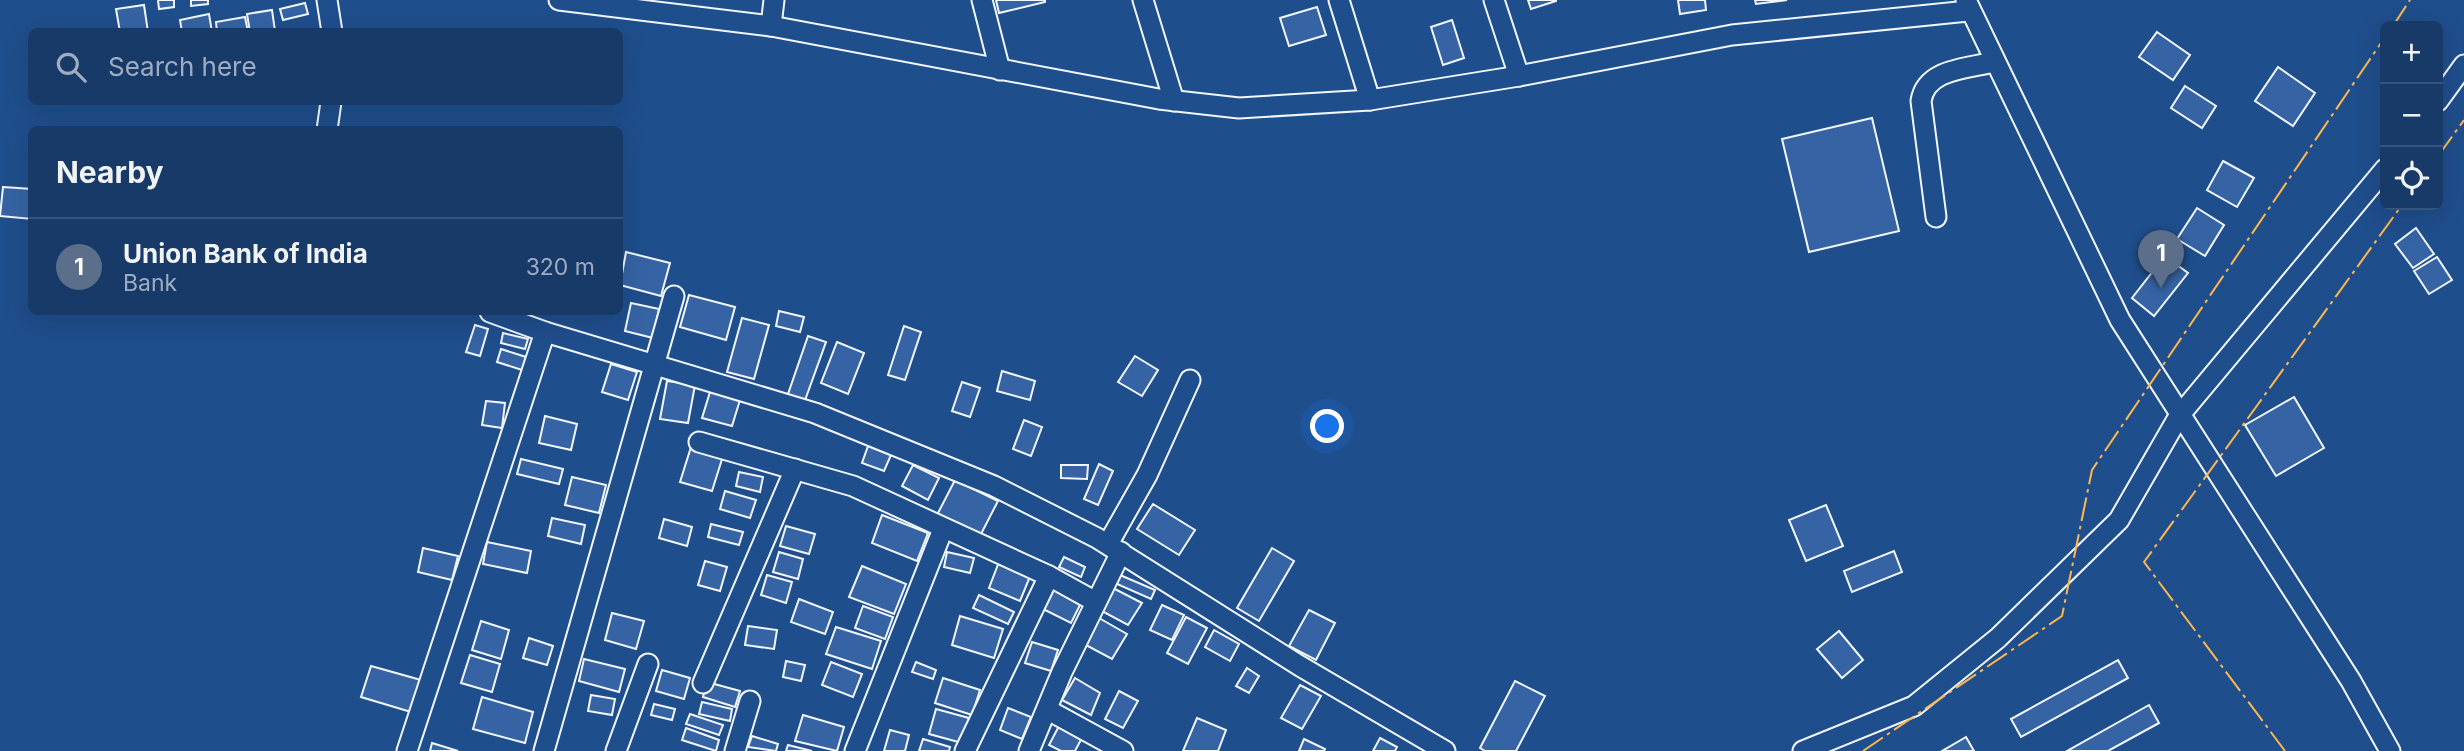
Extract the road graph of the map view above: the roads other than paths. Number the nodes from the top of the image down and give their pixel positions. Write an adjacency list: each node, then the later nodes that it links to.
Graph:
1 (327, 0): 11 (street)
2 (559, 0): 8 (street)
3 (774, 0): 10 (street)
4 (982, 0): 14 (street)
5 (1143, 0): 18 (street)
6 (1339, 0): 17 (street)
7 (1494, 0): 15 (street)
8 (581, 2): 10 (street)
9 (1967, 5): 12 (street); 15 (street)
10 (771, 26): 14 (street)
11 (331, 28)
12 (1994, 62): 22 (street); 28 (street)
13 (2464, 65): 16 (street)
14 (1000, 70): 18 (street)
15 (1519, 76): 17 (street)
16 (2443, 94)
17 (1370, 100): 18 (street)
18 (1174, 101)
19 (331, 105): 20 (street)
20 (328, 126)
21 (2380, 175): 28 (street)
22 (1936, 217)
23 (674, 296): 26 (street)
24 (498, 315): 25 (street)
25 (545, 332): 26 (street); 39 (street)
26 (654, 364): 32 (street); 40 (street)
27 (1190, 380): 32 (street)
28 (2179, 416): 48 (street); 49 (street)
29 (699, 442): 30 (street)
30 (795, 469): 31 (street); 36 (street)
31 (943, 529): 33 (street); 43 (street)
32 (1114, 548): 34 (street); 47 (street)
33 (1049, 576): 34 (street); 44 (street)
34 (1096, 602): 38 (street)
35 (648, 664): 41 (street)
36 (703, 683)
37 (750, 701): 42 (street)
38 (1048, 710): 45 (street); 46 (street)
39 (407, 751)
40 (544, 751)
41 (616, 751)
42 (735, 751)
43 (855, 751)
44 (965, 751)
45 (1029, 751)
46 (1123, 751)
47 (1445, 751)
48 (1803, 751)
49 (2390, 751)

